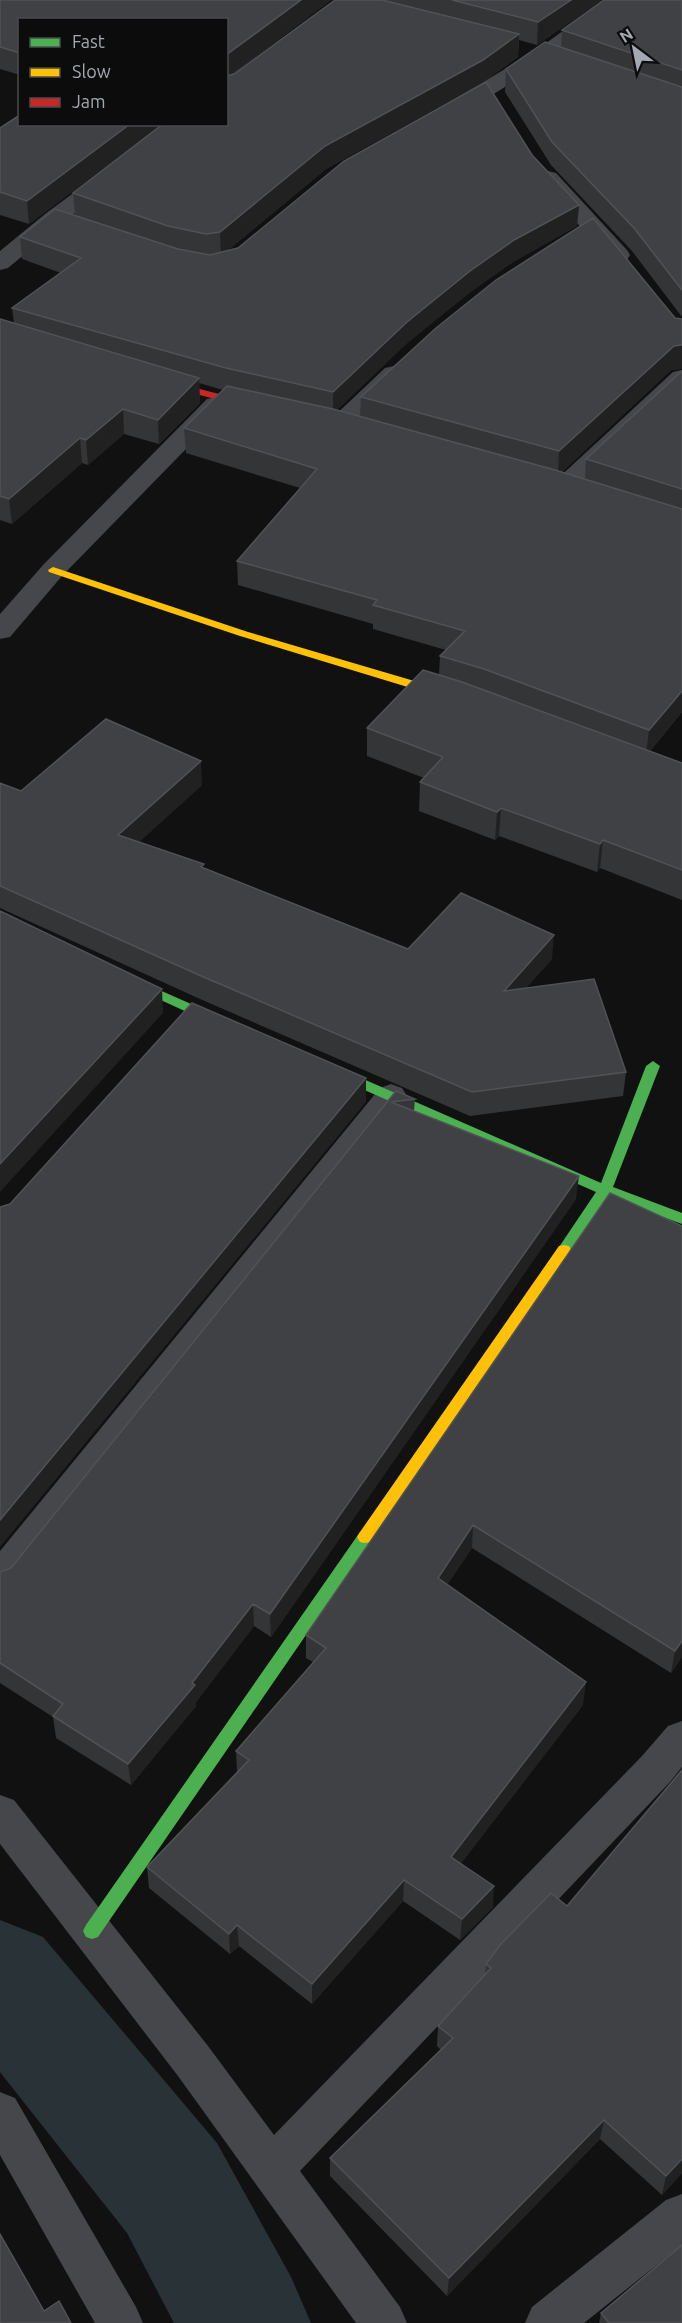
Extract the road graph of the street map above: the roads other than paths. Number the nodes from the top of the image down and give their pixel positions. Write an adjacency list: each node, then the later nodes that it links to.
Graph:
1 (619, 0): 3 (street)
2 (520, 49): 3 (street)
3 (542, 55): 4 (street); 5 (street)
4 (564, 62)
5 (490, 89): 6 (street); 7 (street)
6 (503, 109)
7 (428, 124)
8 (178, 126): 10 (street)
9 (534, 159): 13 (street)
10 (53, 219): 11 (street); 12 (street)
11 (74, 226)
12 (0, 263)
13 (630, 269)
14 (407, 361): 19 (street)
15 (144, 377): 17 (street)
16 (682, 377): 20 (street)
17 (221, 399): 18 (street); 21 (street)
18 (275, 411)
19 (339, 426)
20 (563, 487)
21 (52, 570): 22 (street); 23 (street)
22 (0, 631)
23 (461, 699)
24 (105, 969): 25 (street)
25 (188, 1009): 26 (street); 27 (street)
26 (241, 1032)
27 (165, 1035)
28 (305, 1059): 30 (street)
29 (653, 1066): 31 (street)
30 (391, 1096): 31 (street); 33 (street)
31 (605, 1190): 32 (street); 36 (street)
32 (682, 1219)
33 (0, 1578)
34 (682, 1738): 38 (street)
35 (0, 1813): 36 (street)
36 (92, 1931): 38 (street)
37 (0, 2113): 40 (street)
38 (273, 2167): 41 (street)
39 (682, 2216): 42 (street)
40 (120, 2323)
41 (384, 2323)
42 (548, 2323)

